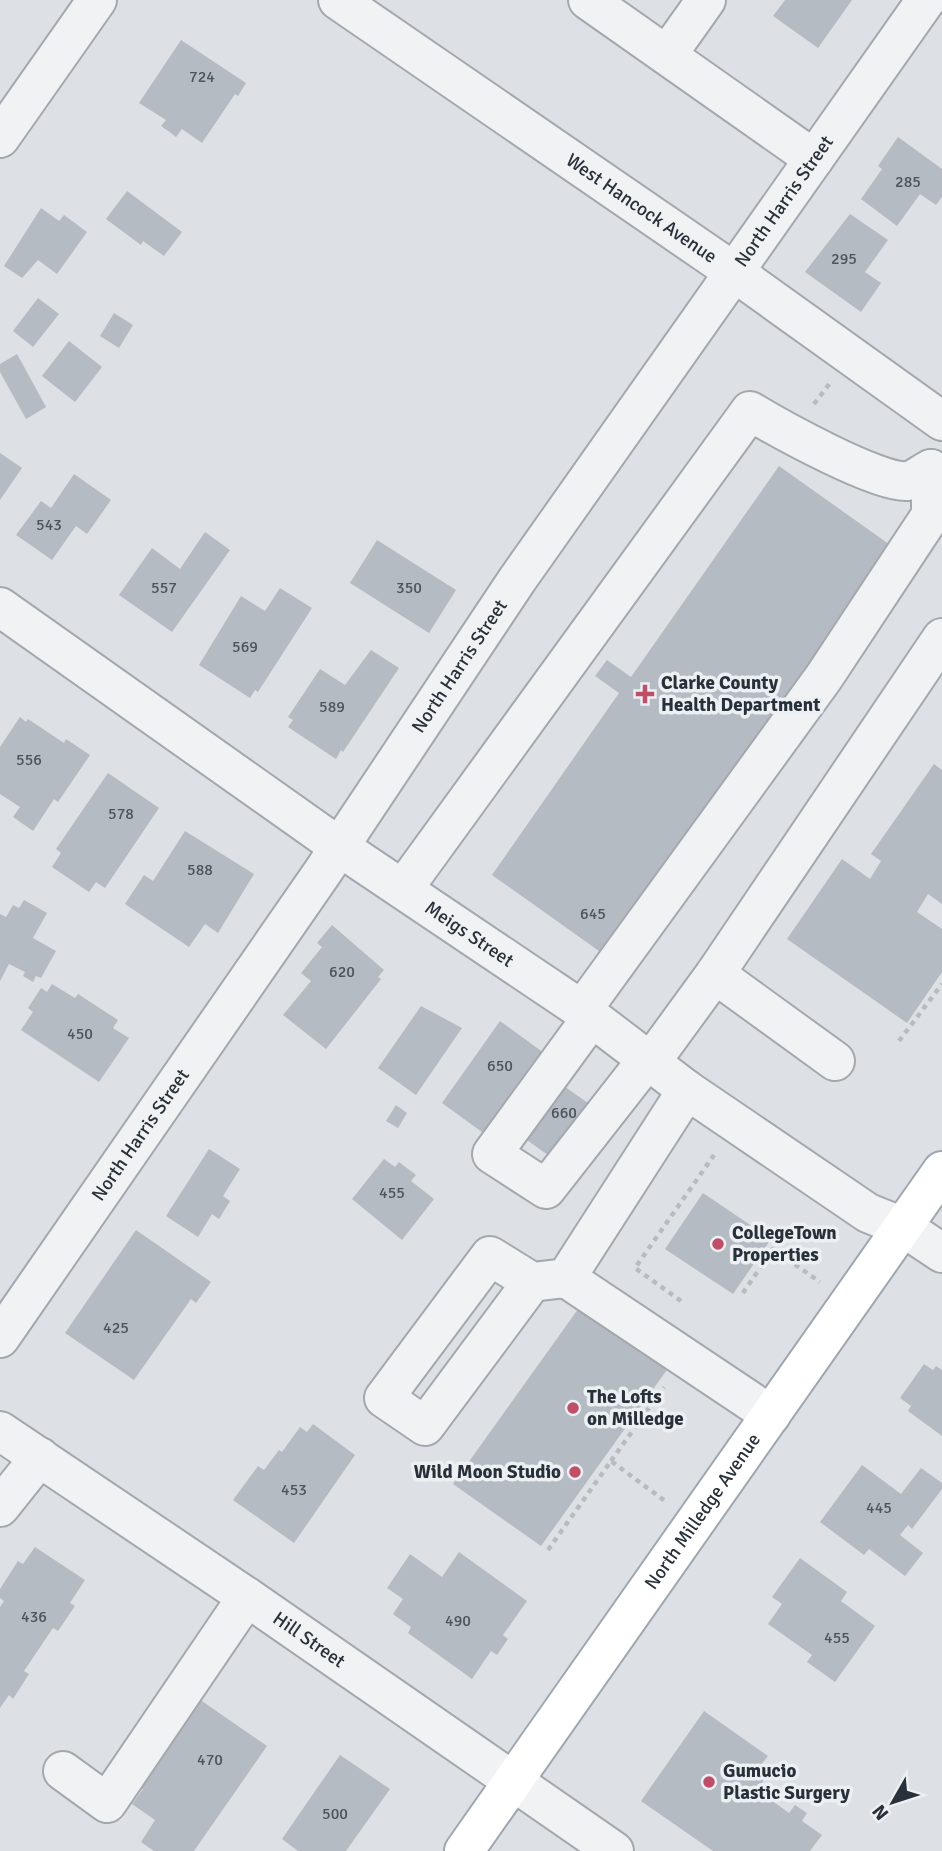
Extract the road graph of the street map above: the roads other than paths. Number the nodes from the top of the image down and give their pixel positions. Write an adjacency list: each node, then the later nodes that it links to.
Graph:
1 (97, 0): 7 (street)
2 (338, 0): 9 (street, West Hancock Avenue)
3 (588, 0): 6 (street)
4 (706, 0): 6 (street)
5 (926, 0): 8 (street, North Harris Street)
6 (667, 55): 8 (street)
7 (0, 138)
8 (814, 159): 9 (street, North Harris Street)
9 (734, 272): 10 (street, West Hancock Avenue); 14 (street, North Harris Street)
10 (942, 421)
11 (0, 607): 14 (street, Meigs Street)
12 (942, 638): 13 (street)
13 (930, 679): 16 (street)
14 (338, 846): 15 (street, Meigs Street); 25 (street, North Harris Street)
15 (403, 889): 17 (street, Meigs Street); 17 (street)
16 (715, 974): 18 (street); 19 (street)
17 (587, 1013): 18 (street, Meigs Street); 18 (street)
18 (648, 1061): 20 (street, Meigs Street)
19 (835, 1061)
20 (687, 1090): 22 (street, Meigs Street); 24 (street)
21 (942, 1171): 22 (main road, North Milledge Avenue)
22 (903, 1227): 23 (street, Meigs Street); 26 (main road, North Milledge Avenue)
23 (942, 1254)
24 (549, 1280): 24 (street); 26 (street)
25 (0, 1338)
26 (771, 1415): 32 (main road, North Milledge Avenue)
27 (0, 1431): 28 (street, Hill Street)
28 (40, 1457): 29 (street); 30 (street, Hill Street)
29 (0, 1507)
30 (247, 1597): 31 (street); 32 (street, Hill Street)
31 (63, 1771)
32 (514, 1782): 33 (main road, North Milledge Avenue); 34 (street, Hill Street)
33 (464, 1851)
34 (614, 1851)

